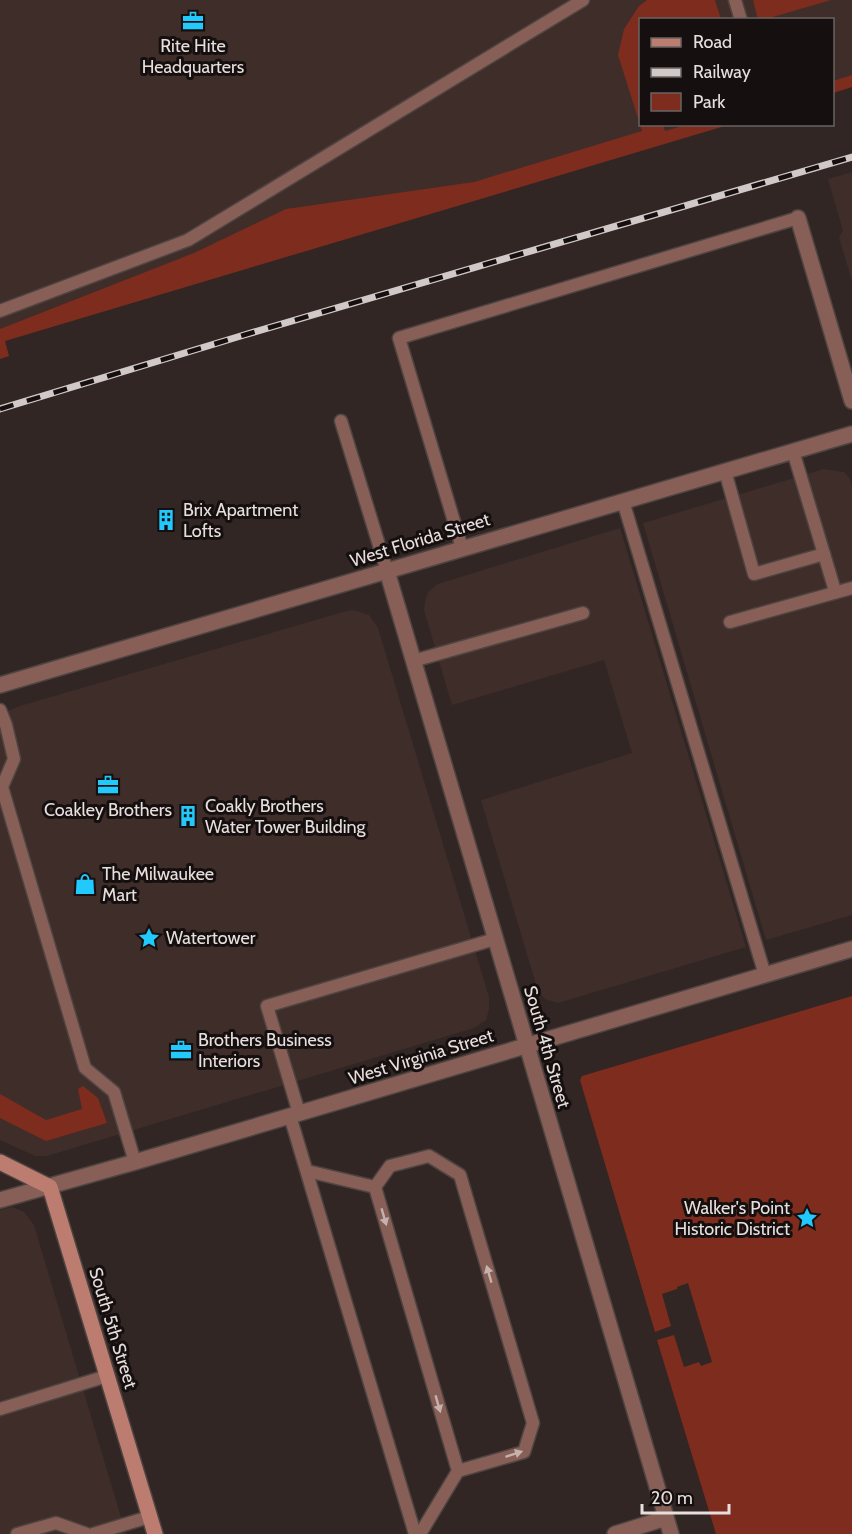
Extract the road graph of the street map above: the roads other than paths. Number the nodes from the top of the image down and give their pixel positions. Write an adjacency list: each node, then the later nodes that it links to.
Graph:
1 (583, 0): 5 (lane)
2 (735, 0): 3 (lane)
3 (740, 18)
4 (798, 218): 6 (street); 12 (lane)
5 (0, 311)
6 (852, 401)
7 (341, 421): 14 (lane)
8 (852, 434): 9 (street, West Florida Street)
9 (793, 451): 10 (street, West Florida Street); 13 (lane)
10 (725, 471): 11 (street, West Florida Street); 13 (lane)
11 (623, 501): 12 (street, West Florida Street); 24 (lane)
12 (462, 548): 14 (street, West Florida Street)
13 (824, 554): 16 (lane)
14 (387, 571): 19 (street, South 4th Street); 20 (street, West Florida Street)
15 (852, 588): 16 (lane)
16 (835, 591): 18 (lane)
17 (583, 613): 19 (lane)
18 (730, 622)
19 (413, 661): 22 (street, South 4th Street)
20 (0, 685)
21 (0, 710): 28 (lane)
22 (495, 939): 25 (street, South 4th Street); 26 (lane)
23 (852, 949): 24 (street, West Virginia Street)
24 (765, 975): 25 (street, West Virginia Street)
25 (526, 1046): 26 (street, West Virginia Street); 37 (street, South 4th Street)
26 (294, 1114): 28 (street, West Virginia Street); 29 (lane)
27 (0, 1162): 30 (street)
28 (135, 1162): 30 (street, West Virginia Street)
29 (307, 1171): 31 (lane); 42 (lane)
30 (50, 1187): 32 (street, West Virginia Street); 33 (street, South 5th Street)
31 (375, 1187): 35 (lane, one-way to 35); 35 (lane, one-way to 31)
32 (0, 1200)
33 (107, 1376): 34 (lane); 36 (street, South 5th Street)
34 (0, 1409)
35 (458, 1471): 43 (lane)
36 (149, 1517): 40 (lane); 41 (street, South 5th Street)
37 (666, 1518): 44 (street); 45 (street, South 4th Street)
38 (17, 1534): 39 (lane)
39 (87, 1534)
40 (93, 1534)
41 (154, 1534)
42 (415, 1534)
43 (420, 1534)
44 (615, 1534)
45 (671, 1534)

